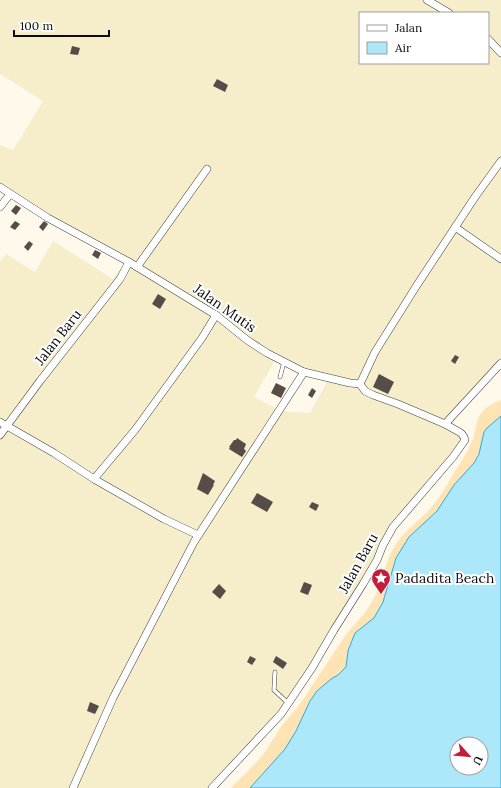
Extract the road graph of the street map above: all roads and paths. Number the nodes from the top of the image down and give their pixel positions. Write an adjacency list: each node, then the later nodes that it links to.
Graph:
1 (427, 0): 2 (street)
2 (448, 12)
3 (489, 40): 4 (street)
4 (501, 53)
5 (501, 161): 10 (street)
6 (206, 169): 13 (street)
7 (0, 187): 8 (street, Jalan Mutis)
8 (10, 194): 9 (street); 12 (street, Jalan Mutis)
9 (0, 207)
10 (455, 227): 11 (street); 19 (street)
11 (501, 259)
12 (129, 262): 13 (street, Jalan Mutis); 20 (street, Jalan Baru)
13 (137, 267): 14 (street, Jalan Mutis)
14 (216, 315): 15 (street, Jalan Mutis); 23 (street)
15 (284, 362): 17 (street, Jalan Mutis); 18 (lane)
16 (501, 363): 21 (street)
17 (304, 372): 19 (street, Jalan Mutis); 24 (street)
18 (280, 376)
19 (360, 384): 21 (street)
20 (3, 424): 22 (street, Jalan Baru); 23 (street)
21 (445, 424): 26 (street, Jalan Baru)
22 (0, 435)
23 (94, 479): 24 (street)
24 (198, 535): 27 (street)
25 (275, 672): 26 (lane)
26 (288, 703): 28 (street, Jalan Baru)
27 (73, 788)
28 (212, 788)

